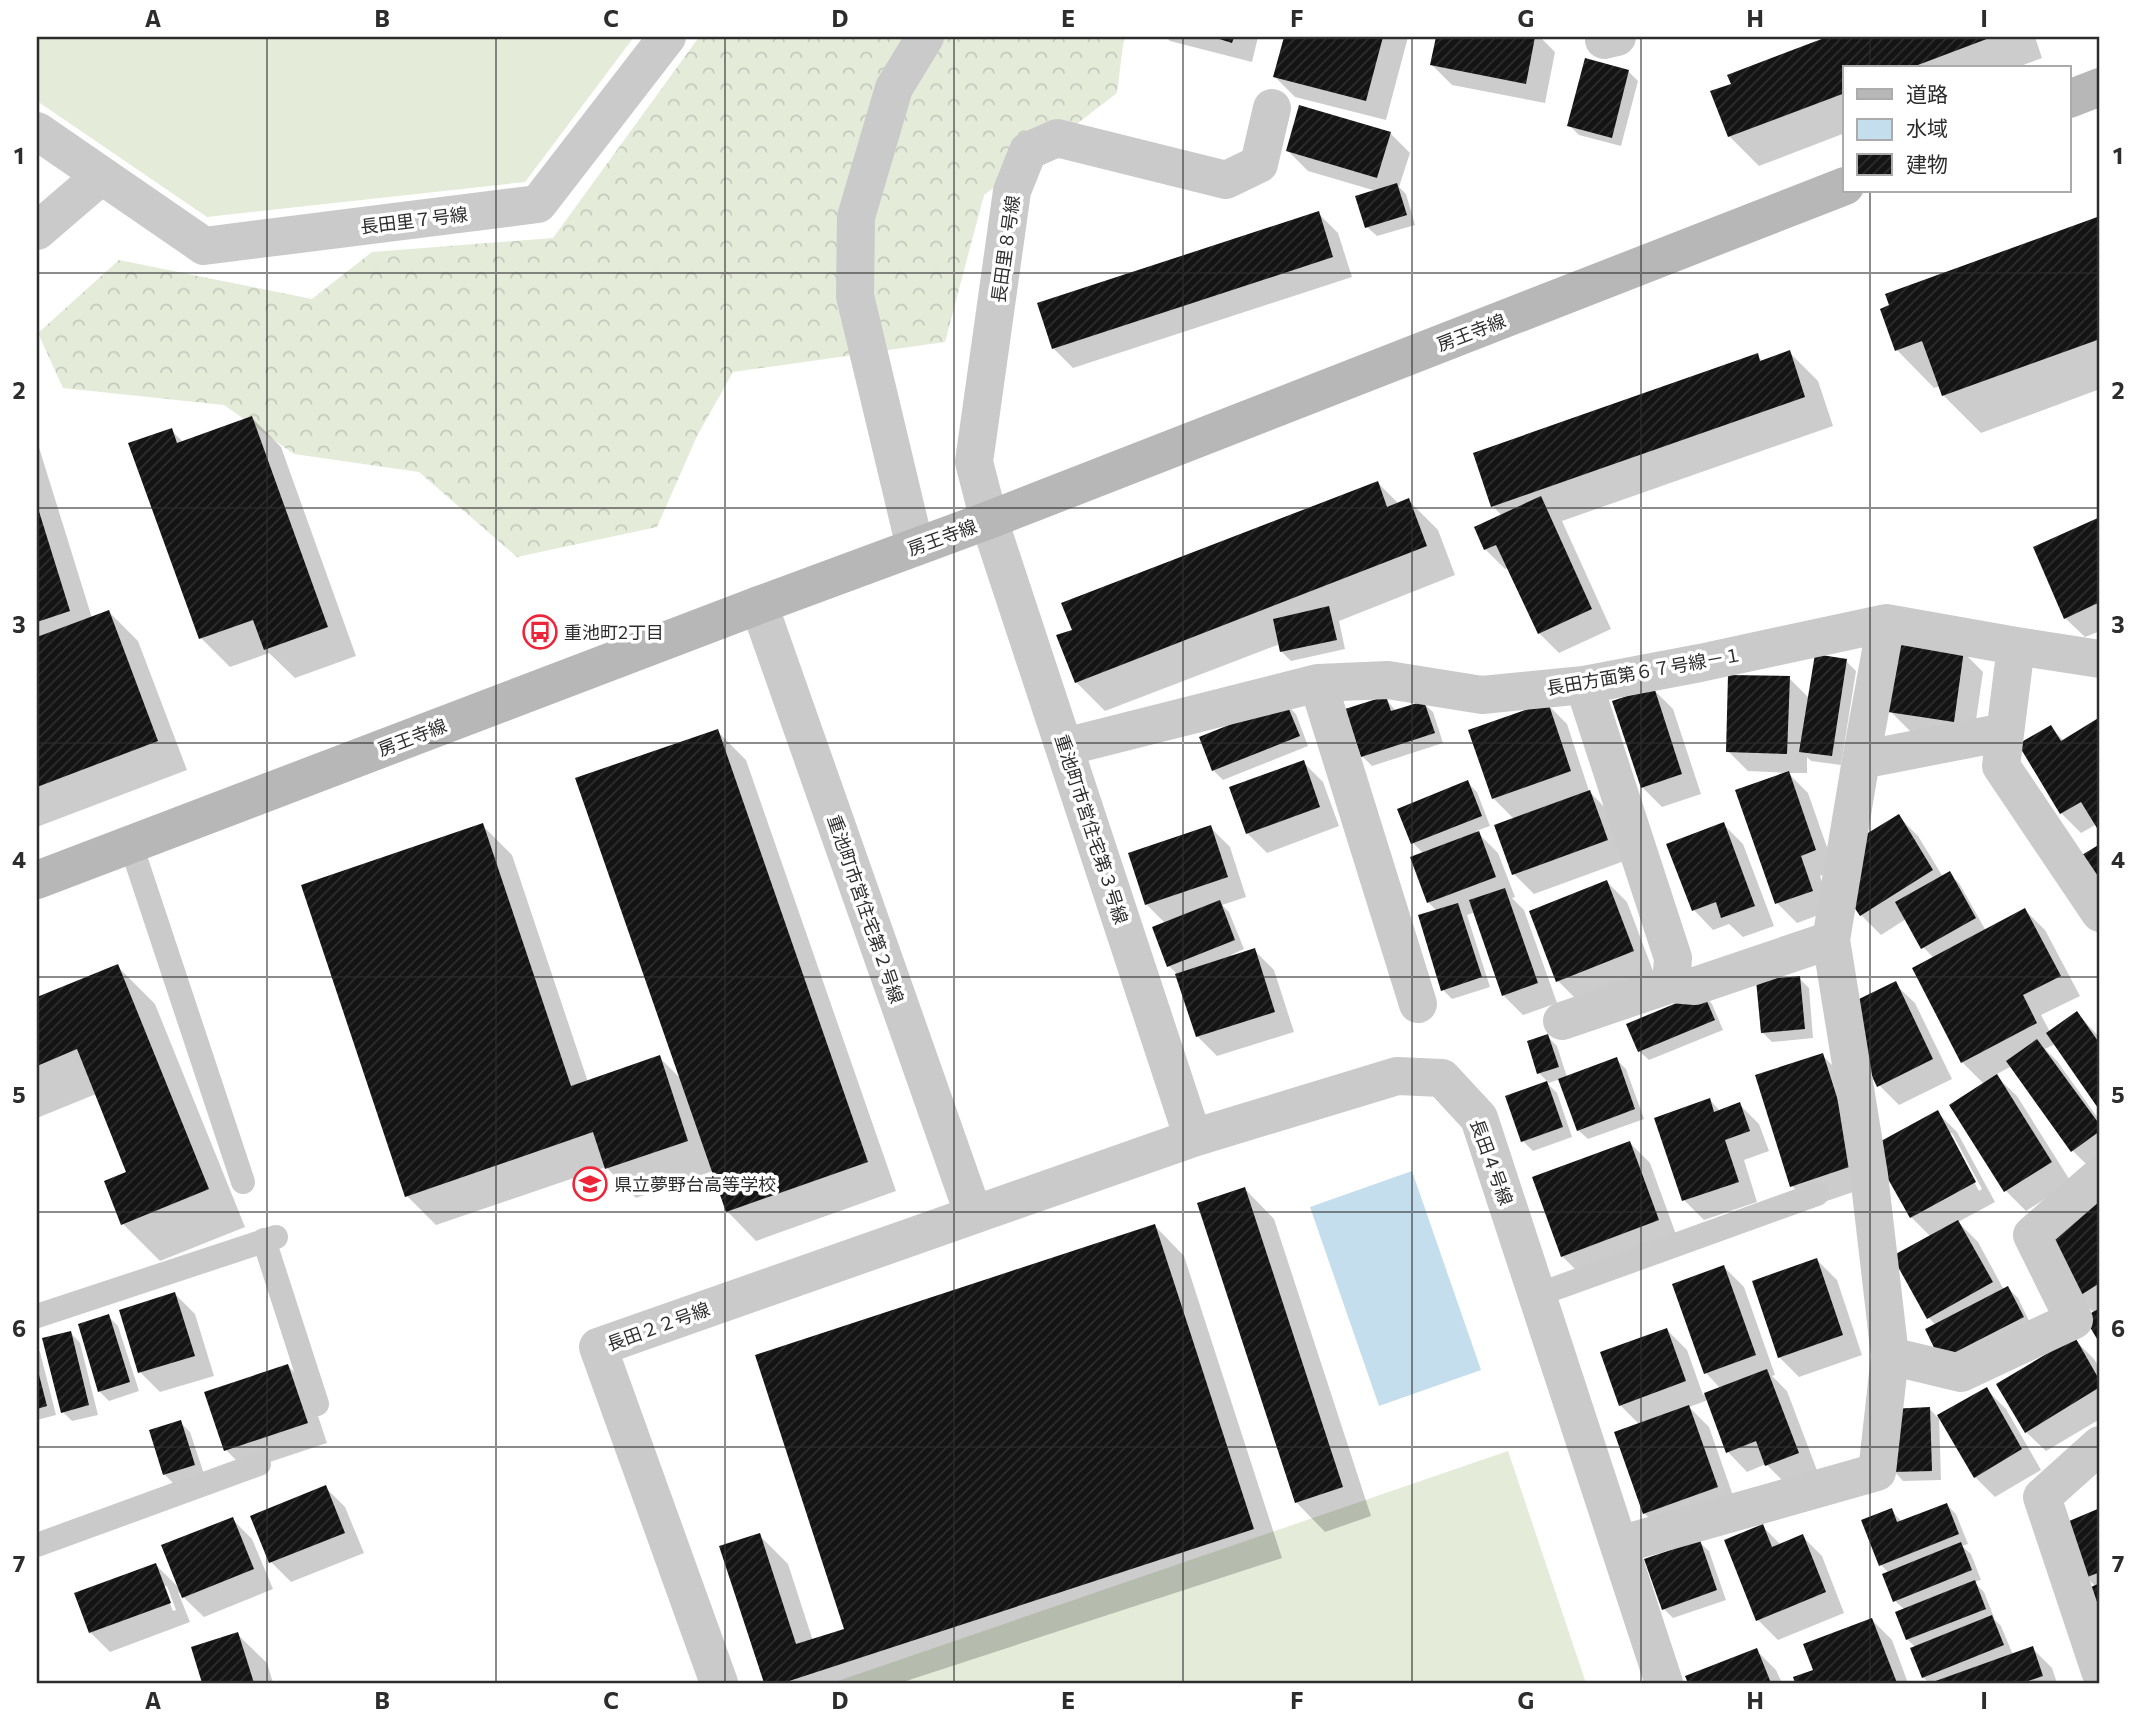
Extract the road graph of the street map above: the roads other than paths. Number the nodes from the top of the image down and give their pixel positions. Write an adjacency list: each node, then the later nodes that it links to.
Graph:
1 (667, 37): 7 (street, 長田里７号線)
2 (925, 37): 11 (street)
3 (2100, 87): 4 (street)
4 (2070, 99)
5 (1272, 108): 10 (street, 長田里８号線)
6 (41, 142): 7 (street, 長田里７号線)
7 (101, 176): 9 (street)
8 (1843, 187): 10 (street, 房王寺線)
9 (37, 231)
10 (989, 520): 11 (street, 房王寺線); 19 (street, 重池町市営住宅第３号線)
11 (915, 547): 12 (street, 房王寺線)
12 (759, 605): 21 (street, 房王寺線); 32 (street, 重池町市営住宅第２号線)
13 (1886, 623): 14 (street, 長田方面第６７号線－１); 17 (street, 長田方面第６７号線－１); 20 (street)
14 (2016, 646): 15 (street, 長田方面第６７号線－１); 18 (street)
15 (2100, 659)
16 (1318, 683): 17 (street, 長田方面第６７号線－１); 19 (street, 長田方面第６７号線－１); 26 (street)
17 (1584, 685): 25 (street)
18 (2005, 732): 20 (street); 23 (street)
19 (1065, 747): 28 (street, 重池町市営住宅第３号線)
20 (1861, 760): 24 (street)
21 (131, 845): 22 (street, 房王寺線); 30 (lane)
22 (37, 880)
23 (2100, 913)
24 (1831, 940): 25 (street); 35 (street)
25 (1671, 984): 27 (street)
26 (1419, 1004)
27 (1562, 1021)
28 (1193, 1138): 32 (street, 長田４号線); 33 (street, 長田４号線)
29 (2100, 1176): 35 (street)
30 (243, 1182)
31 (1817, 1194): 33 (lane)
32 (973, 1213): 42 (street, 長田２２号線)
33 (1537, 1295): 40 (street, 長田４号線)
34 (37, 1316): 36 (lane)
35 (1890, 1356): 40 (street)
36 (317, 1404)
37 (2100, 1445): 41 (street)
38 (259, 1464): 39 (lane)
39 (37, 1545)
40 (1619, 1545): 43 (street, 長田４号線)
41 (2100, 1671)
42 (719, 1683)
43 (1664, 1683)

